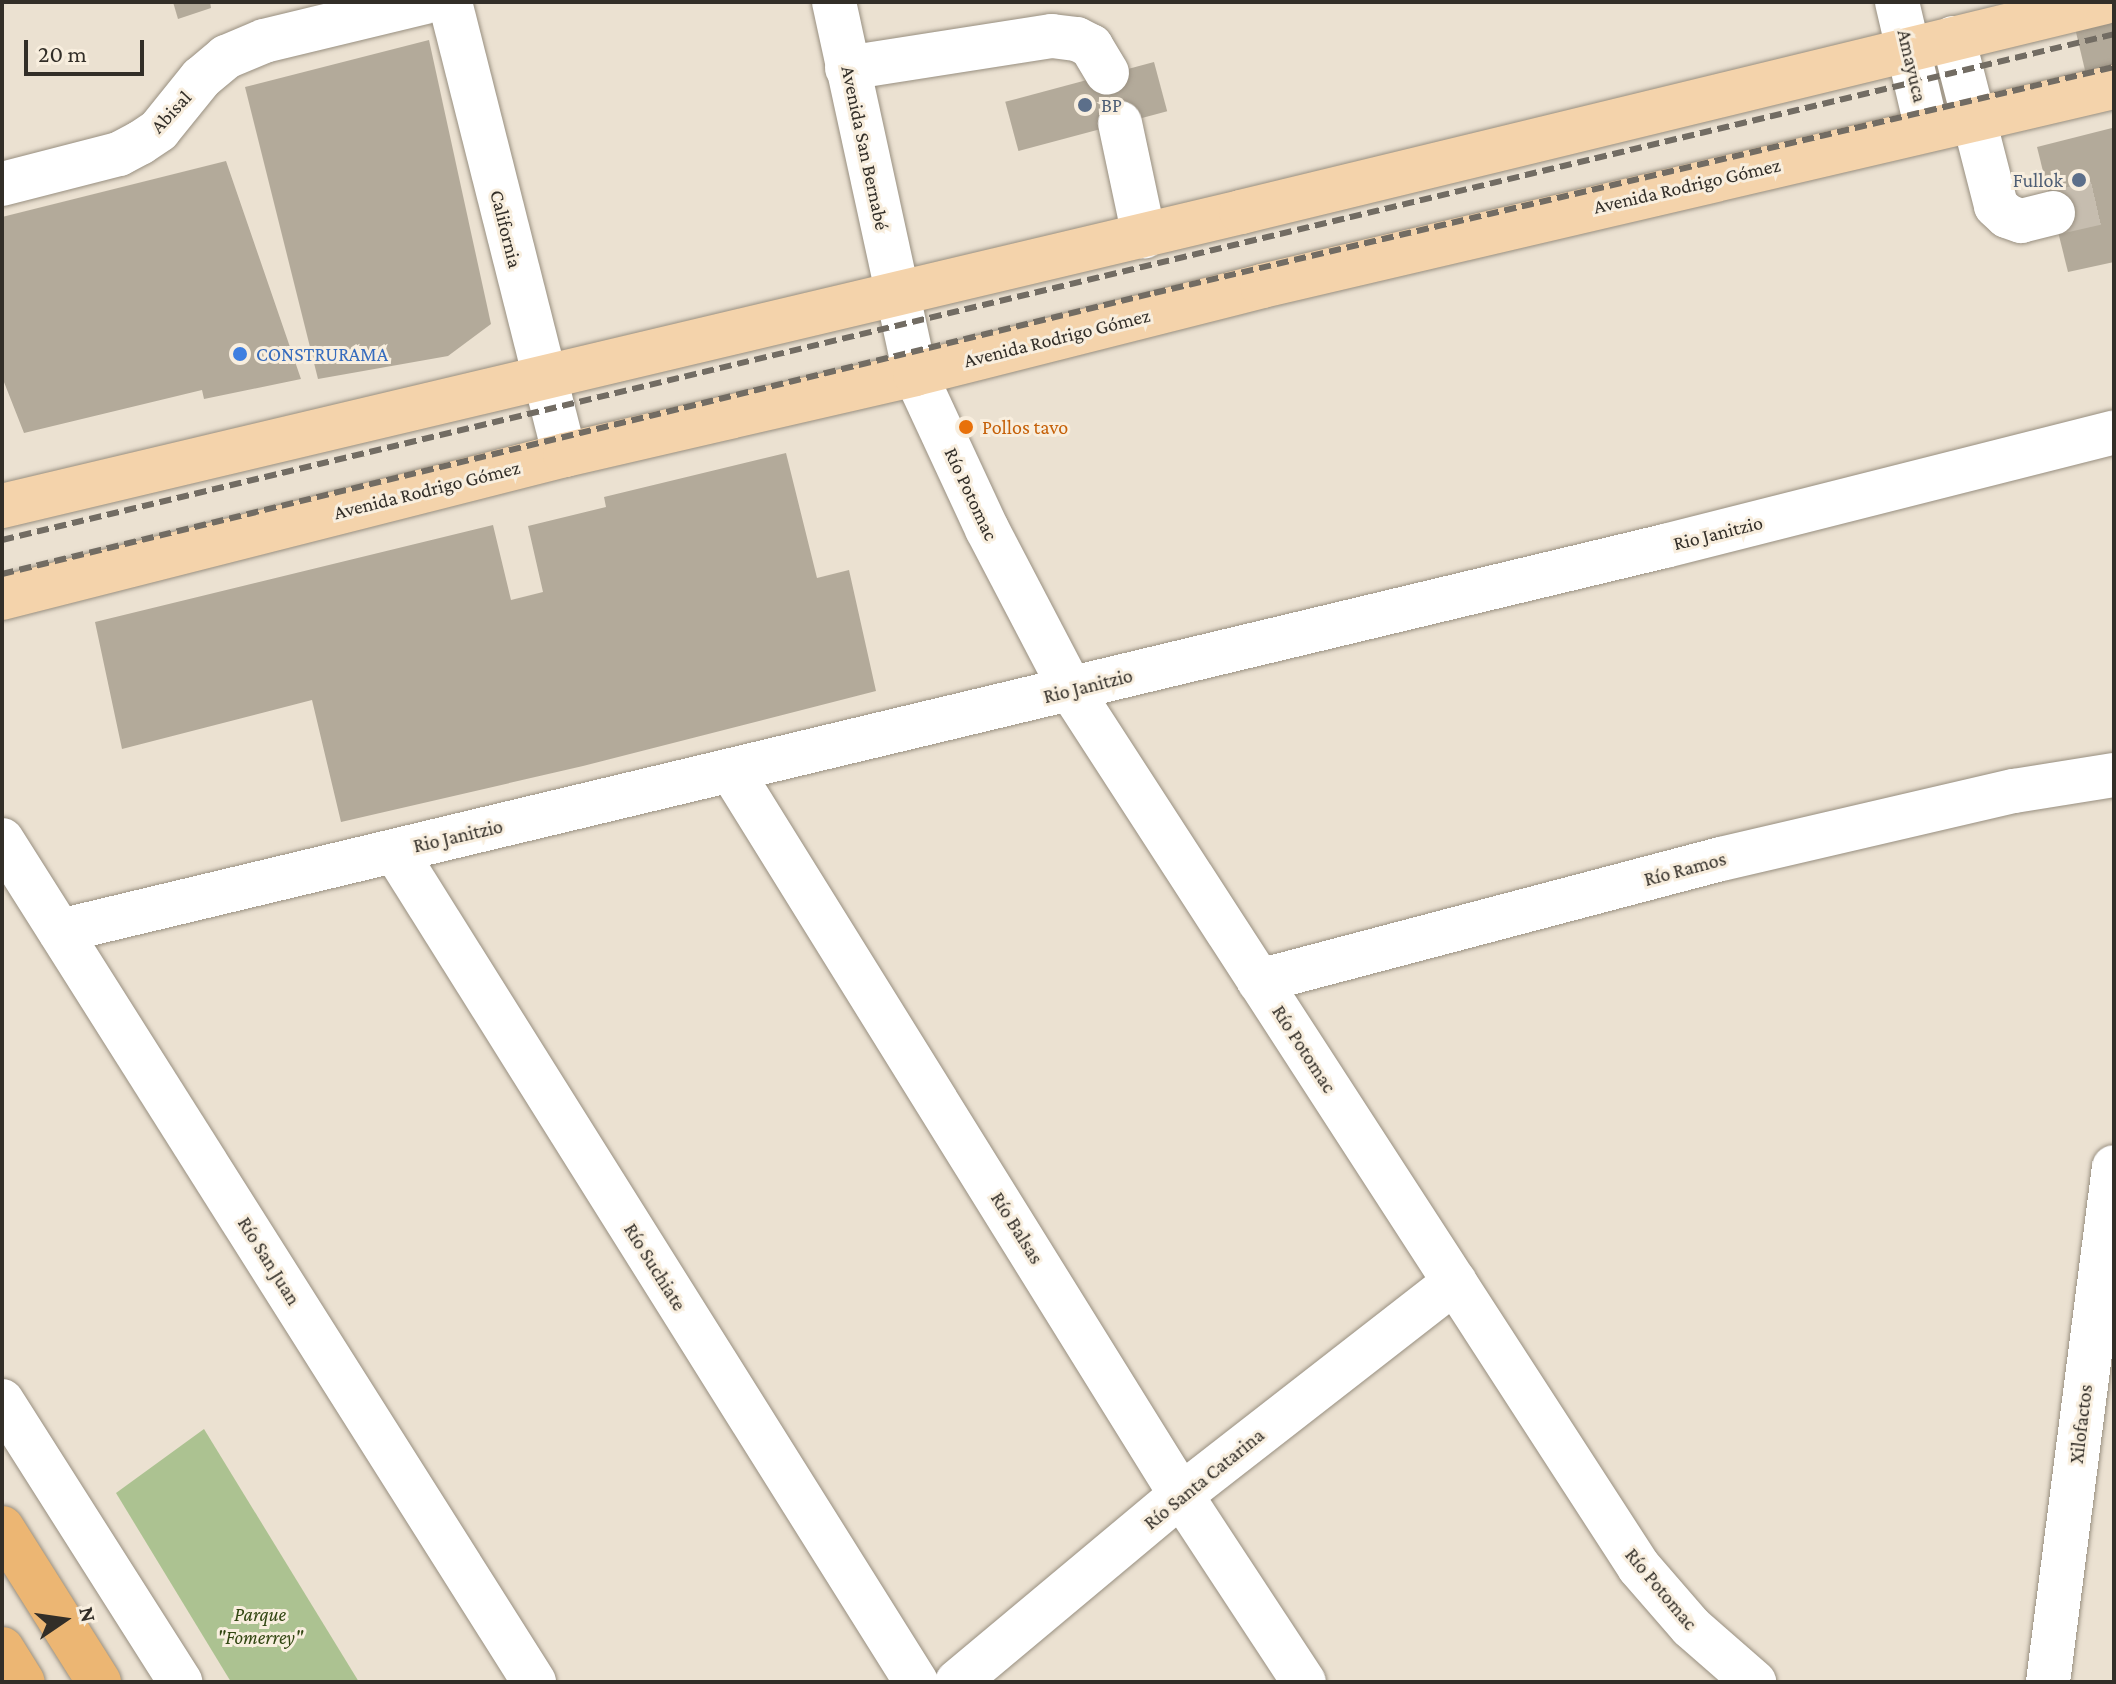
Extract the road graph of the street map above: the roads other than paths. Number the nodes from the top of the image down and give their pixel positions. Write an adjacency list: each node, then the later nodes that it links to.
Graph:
1 (425, 2): 14 (street, Abisal)
2 (450, 2): 19 (street, California)
3 (834, 2): 8 (street, Avenida San Bernabé)
4 (1897, 2): 7 (street, Amayuca)
5 (2105, 2): 6 (main road)
6 (1953, 38): 7 (main road); 11 (street)
7 (1909, 49): 13 (street, Amayuca); 16 (main road)
8 (847, 68): 9 (street); 17 (street, Avenida San Bernabé)
9 (1107, 73)
10 (2114, 87): 11 (main road, Avenida Rodrigo Gómez)
11 (1972, 119): 13 (main road, Avenida Rodrigo Gómez); 15 (street)
12 (1120, 123): 16 (street)
13 (1927, 130): 18 (main road, Avenida Rodrigo Gómez)
14 (2, 184)
15 (2053, 213)
16 (1144, 236): 17 (main road)
17 (896, 294): 18 (street, Avenida San Bernabé); 19 (main road)
18 (915, 374): 21 (main road, Avenida Rodrigo Gómez); 24 (street, Río Potomac)
19 (543, 376): 21 (street, California); 22 (main road)
20 (2114, 432): 24 (street, Rio Janitzio)
21 (565, 455): 23 (main road, Avenida Rodrigo Gómez)
22 (2, 505)
23 (2, 598)
24 (1071, 690): 25 (street, Rio Janitzio); 30 (street, Río Potomac)
25 (732, 772): 28 (street, Rio Janitzio); 34 (street, Río Balsas)
26 (2114, 775): 30 (street, Río Ramos)
27 (2, 840): 29 (street, Río San Juan)
28 (395, 851): 29 (street, Rio Janitzio); 41 (street, Río Suchiate)
29 (60, 931): 40 (street, Río San Juan)
30 (1259, 981): 32 (street, Río Potomac)
31 (2114, 1167): 45 (street, Xilofactos)
32 (1455, 1282): 34 (street, Río Santa Catarina); 44 (street, Río Potomac)
33 (2, 1401): 39 (street)
34 (1181, 1495): 42 (street, Río Santa Catarina); 43 (street, Río Balsas)
35 (2, 1528): 38 (highway)
36 (2, 1649): 37 (highway)
37 (23, 1682)
38 (99, 1682)
39 (180, 1682)
40 (534, 1682)
41 (916, 1682)
42 (957, 1682)
43 (1304, 1682)
44 (1754, 1682)
45 (2048, 1682)

